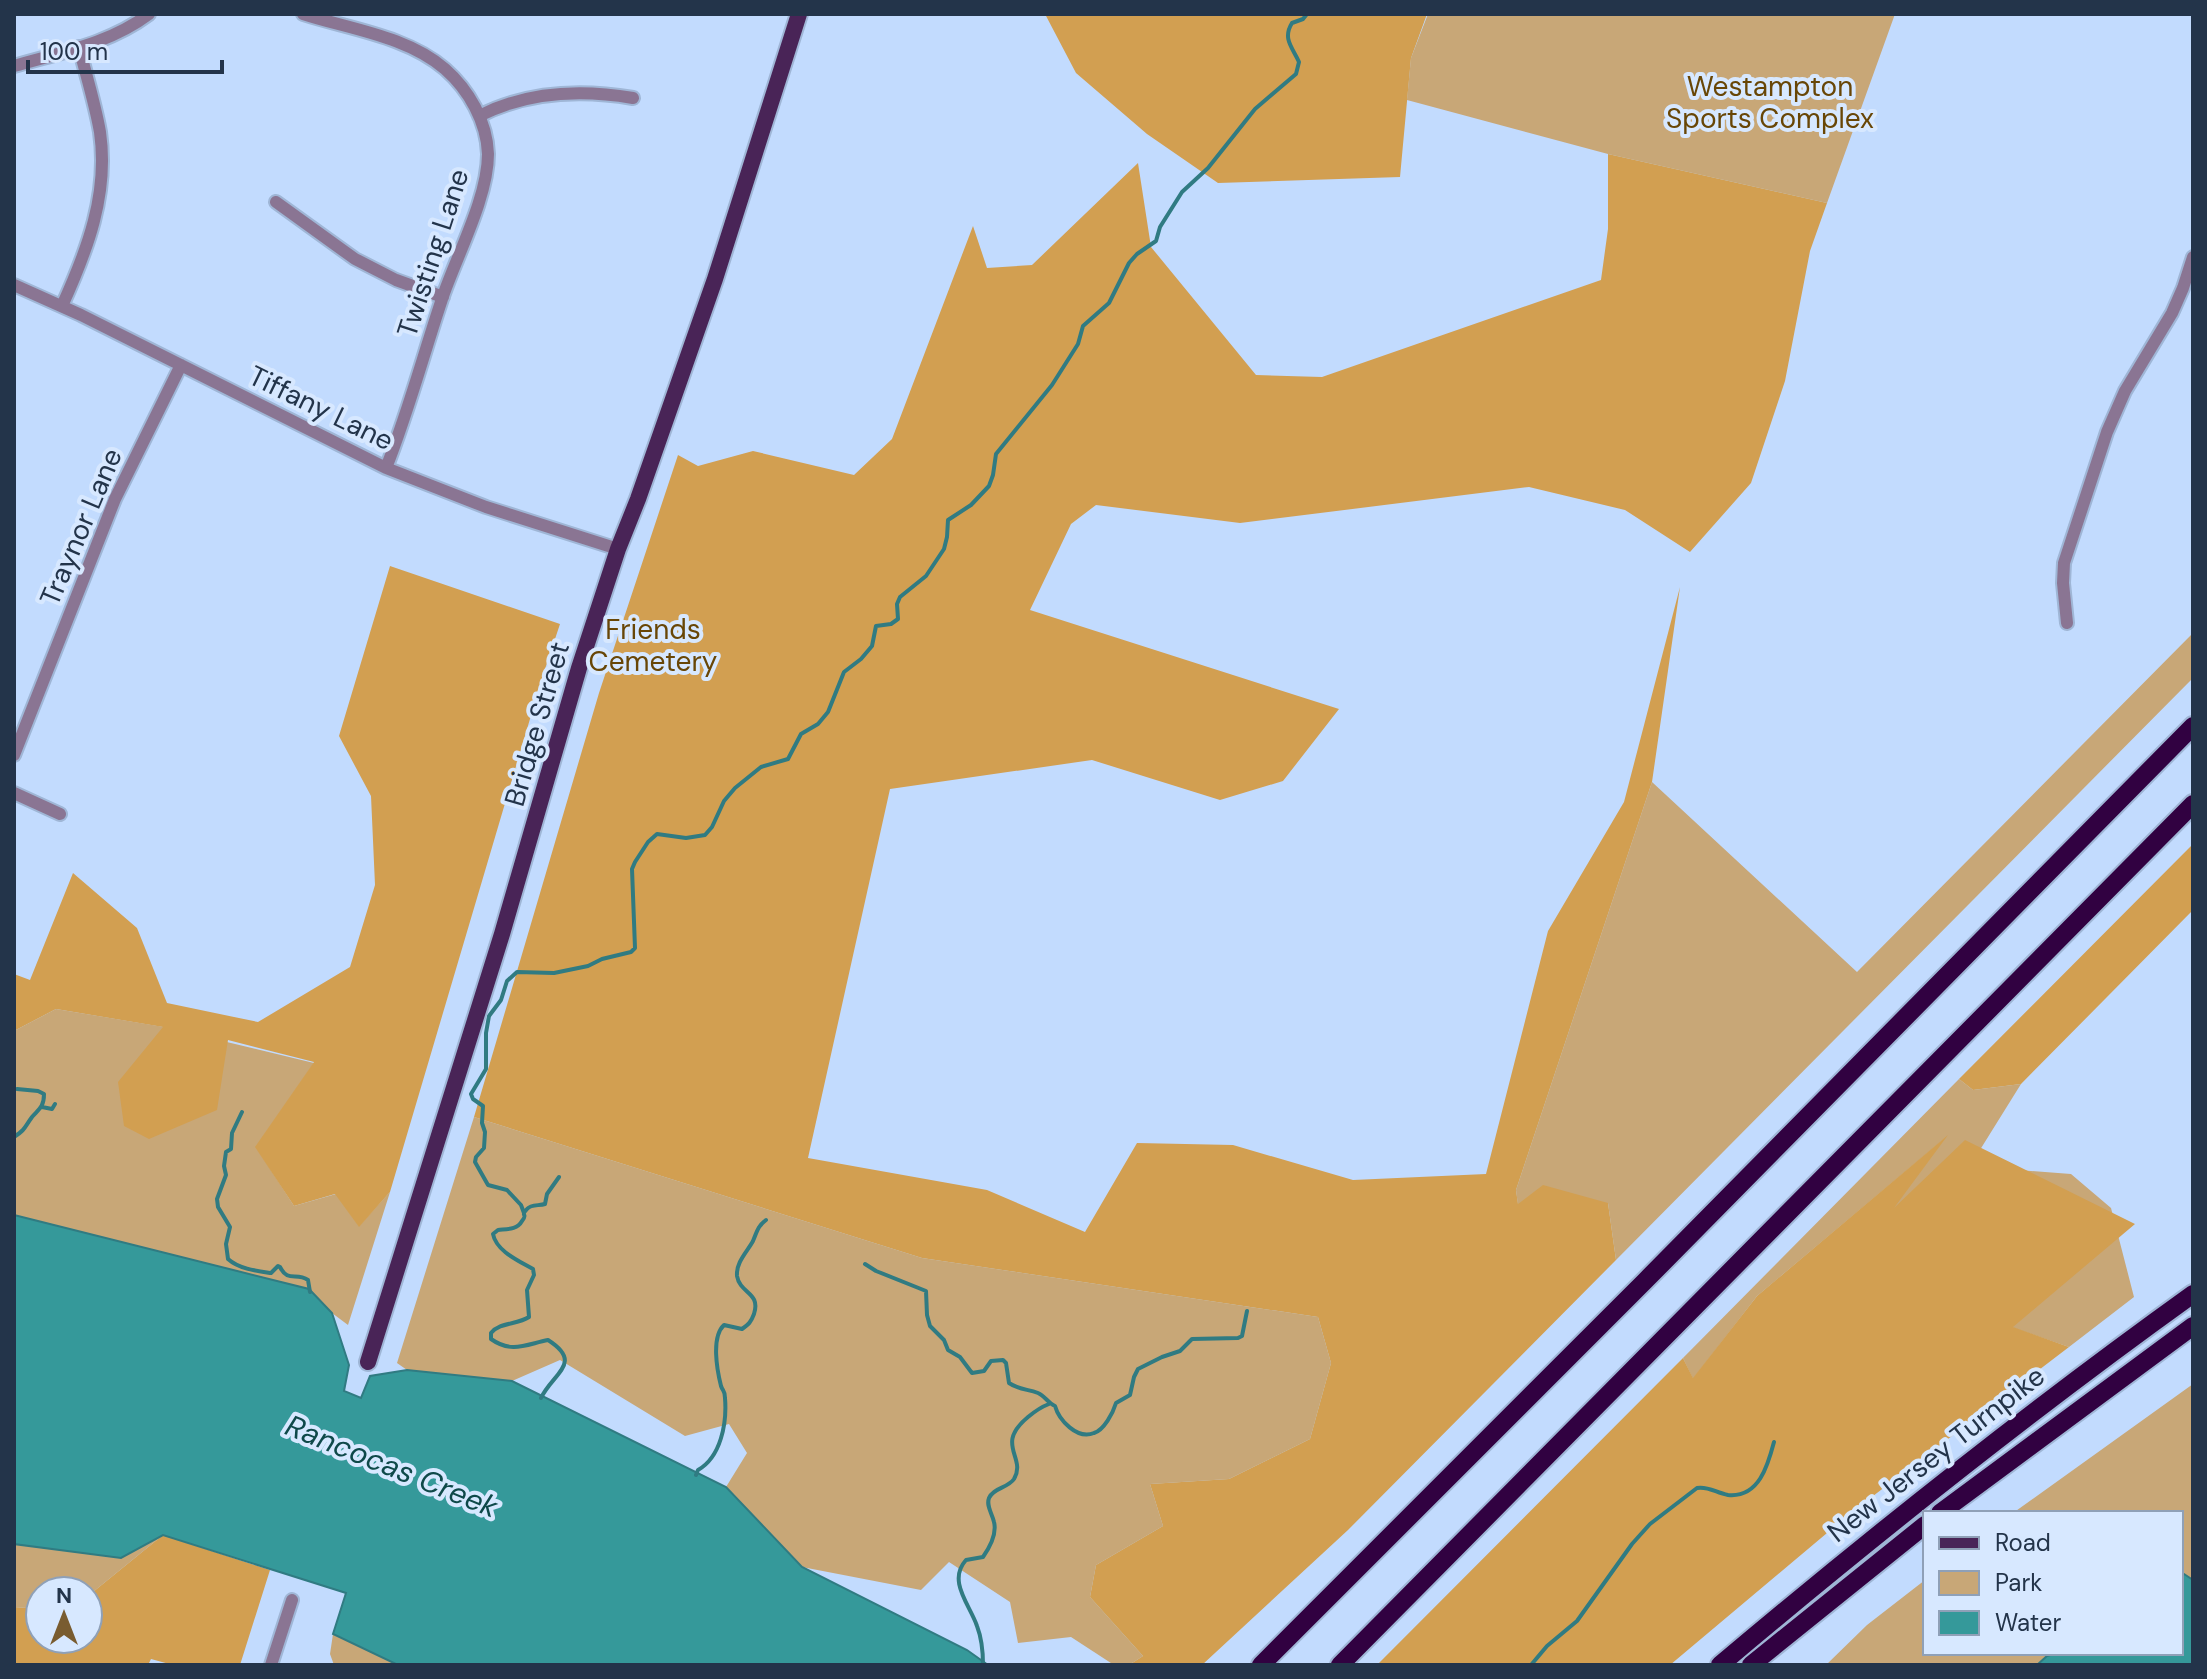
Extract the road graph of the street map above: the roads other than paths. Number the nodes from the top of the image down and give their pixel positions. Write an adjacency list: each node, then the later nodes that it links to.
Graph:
1 (149, 14): 4 (street)
2 (303, 14): 7 (street, Twisting Lane)
3 (799, 14): 15 (main road, Bridge Street)
4 (79, 47): 5 (street); 12 (street)
5 (14, 66)
6 (633, 98): 7 (street)
7 (479, 116): 11 (street, Twisting Lane)
8 (276, 202): 11 (street)
9 (2193, 257): 16 (street)
10 (14, 285): 12 (street, Tiffany Lane)
11 (443, 297): 14 (street, Twisting Lane)
12 (62, 306): 13 (street, Tiffany Lane)
13 (181, 365): 14 (street, Tiffany Lane); 18 (street, Traynor Lane)
14 (386, 468): 15 (street, Tiffany Lane)
15 (618, 549): 24 (main road, Bridge Street)
16 (2067, 623)
17 (2193, 726): 29 (highway)
18 (14, 755)
19 (14, 793): 21 (street)
20 (2193, 804): 30 (highway)
21 (60, 814)
22 (2193, 1294): 31 (highway, New Jersey Turnpike)
23 (2193, 1326): 25 (highway, New Jersey Turnpike)
24 (368, 1362)
25 (1943, 1511)
26 (1923, 1527): 32 (highway, New Jersey Turnpike)
27 (292, 1600): 28 (street)
28 (271, 1665)
29 (1261, 1665)
30 (1340, 1665)
31 (1720, 1665)
32 (1751, 1665)

